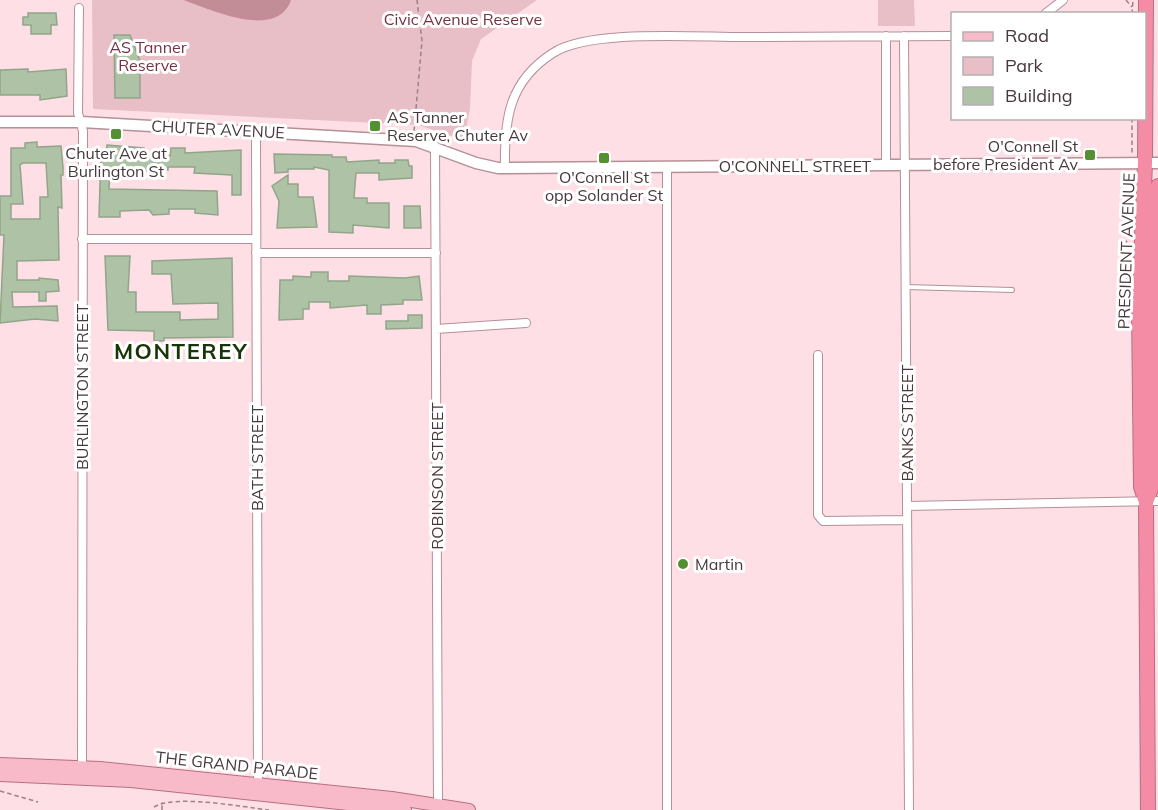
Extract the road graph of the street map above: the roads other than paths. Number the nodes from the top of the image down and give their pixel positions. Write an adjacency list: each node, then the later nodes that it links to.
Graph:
1 (1063, 0): 4 (street)
2 (1146, 0): 12 (highway, PRESIDENT AVENUE)
3 (79, 8): 9 (street, BURLINGTON STREET)
4 (1048, 12)
5 (886, 36): 6 (street); 13 (street); 16 (street)
6 (904, 36): 7 (street); 14 (street, BANKS STREET)
7 (951, 36)
8 (0, 122): 9 (main road, CHUTER AVENUE)
9 (81, 122): 10 (main road, CHUTER AVENUE); 18 (street, BURLINGTON STREET)
10 (256, 132): 11 (main road, CHUTER AVENUE); 19 (street, BATH STREET)
11 (435, 146): 16 (main road, O'CONNELL STREET); 21 (street, ROBINSON STREET)
12 (1152, 163): 14 (main road, O'CONNELL STREET); 26 (highway, PRESIDENT AVENUE)
13 (886, 166): 14 (main road, O'CONNELL STREET); 15 (main road, O'CONNELL STREET)
14 (905, 166): 22 (street, BANKS STREET)
15 (667, 167): 16 (main road, O'CONNELL STREET); 39 (street)
16 (505, 168)
17 (1158, 186): 26 (highway, PRESIDENT AVENUE)
18 (82, 238): 19 (street); 33 (street, BURLINGTON STREET)
19 (256, 239): 20 (street, BATH STREET)
20 (256, 253): 21 (street); 35 (street, BATH STREET)
21 (435, 253): 25 (street, ROBINSON STREET)
22 (906, 287): 23 (lane); 29 (street, BANKS STREET)
23 (1012, 290)
24 (526, 322): 25 (street)
25 (436, 329): 36 (street, ROBINSON STREET)
26 (1149, 330): 28 (highway, PRESIDENT AVENUE)
27 (818, 355): 30 (street)
28 (1152, 502): 29 (street); 31 (highway, PRESIDENT AVENUE)
29 (907, 506): 30 (street, BANKS STREET)
30 (907, 520): 40 (street, BANKS STREET)
31 (1152, 671): 41 (highway, PRESIDENT AVENUE)
32 (0, 764): 33 (main road, THE GRAND PARADE)
33 (82, 766): 35 (main road, THE GRAND PARADE)
34 (0, 776): 37 (main road, THE GRAND PARADE)
35 (258, 784): 36 (main road, THE GRAND PARADE)
36 (438, 805): 38 (main road, THE GRAND PARADE)
37 (405, 810)
38 (469, 810)
39 (668, 810)
40 (909, 810)
41 (1148, 810)

